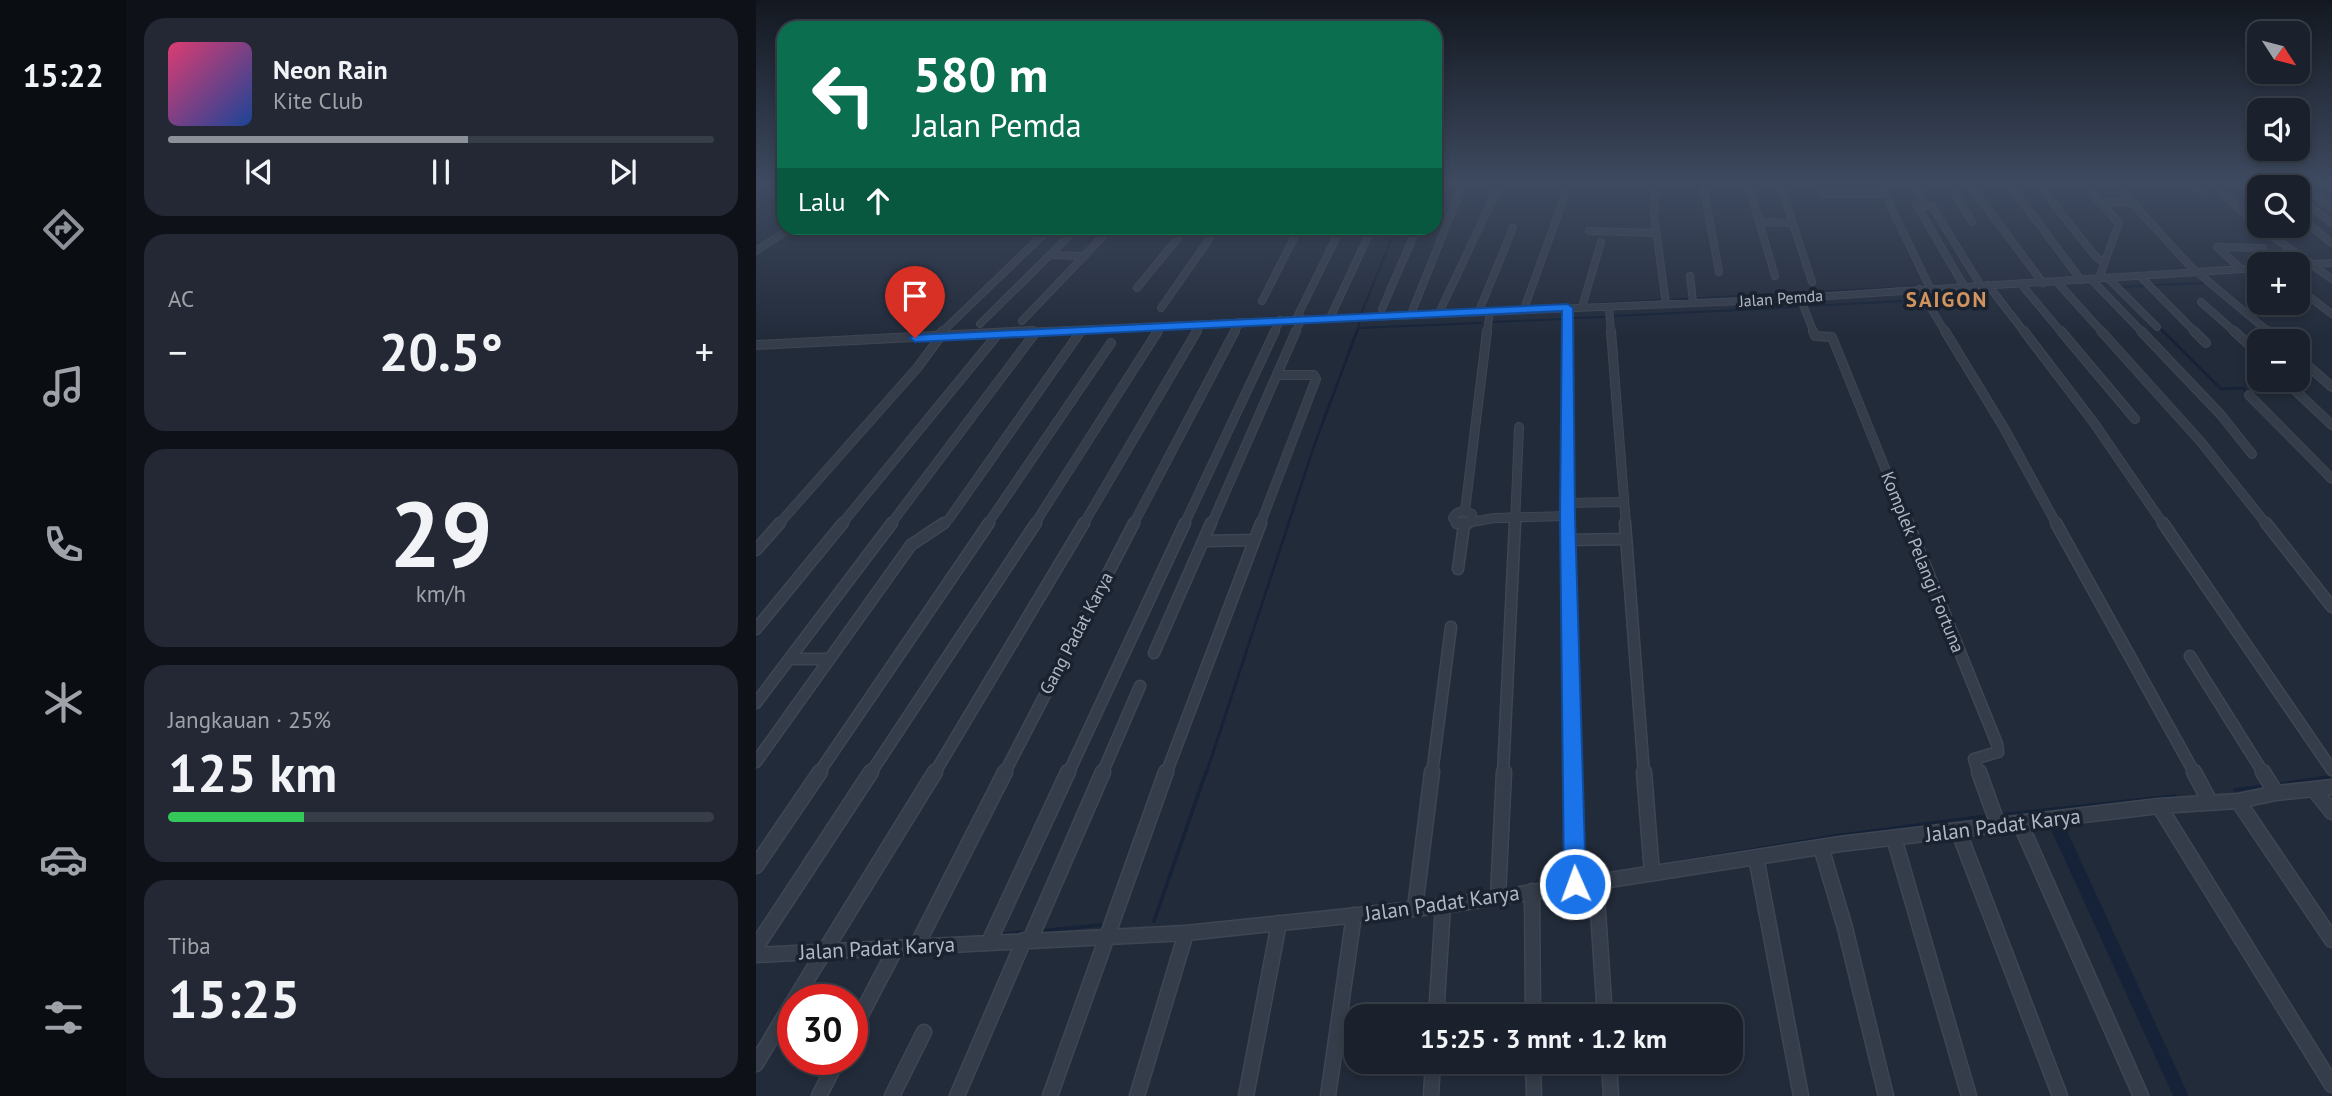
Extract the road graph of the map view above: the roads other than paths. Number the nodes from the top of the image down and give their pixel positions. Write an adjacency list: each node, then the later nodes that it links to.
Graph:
1 (780, 235): 30 (street)
2 (1043, 235): 86 (street)
3 (1070, 235): 32 (street)
4 (1104, 235): 33 (street)
5 (1179, 235): 54 (street)
6 (1212, 235): 64 (street)
7 (1295, 235): 58 (street)
8 (1338, 235): 73 (street)
9 (1369, 235): 74 (street)
10 (1414, 235): 66 (street)
11 (1443, 235): 71 (street)
12 (1476, 235): 70 (street)
13 (1510, 235): 69 (street)
14 (1551, 235): 67 (street)
15 (1656, 235): 59 (street)
16 (1712, 235): 40 (street)
17 (1764, 235): 42 (street)
18 (1797, 235): 49 (street)
19 (1904, 235): 55 (street)
20 (1934, 235): 53 (street)
21 (1949, 235): 51 (street)
22 (2007, 235): 48 (street)
23 (2047, 235): 45 (street)
24 (2078, 235): 34 (street)
25 (2114, 235): 34 (street)
26 (2162, 235): 39 (street)
27 (2270, 235): 31 (street)
28 (1601, 242): 62 (street)
29 (2263, 248): 37 (street)
30 (756, 251)
31 (2294, 252)
32 (1050, 255): 33 (street); 78 (street)
33 (1084, 256): 76 (street)
34 (2103, 262): 44 (street)
35 (2310, 263): 36 (street); 47 (street)
36 (2332, 263)
37 (2241, 269): 38 (street, Jalan Pemda); 39 (street, Jalan Pemda)
38 (2247, 269)
39 (2195, 270): 43 (street, Jalan Pemda); 82 (street)
40 (1719, 272)
41 (1690, 275): 60 (street)
42 (1775, 276)
43 (2140, 276): 46 (street, Jalan Pemda); 89 (street)
44 (2097, 277): 45 (street, Jalan Pemda); 46 (street, Jalan Pemda); 99 (street)
45 (2080, 278): 50 (street, Jalan Pemda)
46 (2108, 278): 81 (street)
47 (2332, 279)
48 (2042, 281): 50 (street, Jalan Pemda); 52 (street, Jalan Pemda)
49 (1812, 282)
50 (2057, 282): 114 (street)
51 (1982, 284): 52 (street, Jalan Pemda); 53 (street, Jalan Pemda); 124 (street)
52 (2021, 284): 96 (street)
53 (1963, 285): 55 (street, Jalan Pemda)
54 (1137, 288)
55 (1927, 288): 56 (street, Jalan Pemda); 129 (street)
56 (1800, 297): 60 (street, Jalan Pemda); 133 (street, Komplek Pelangi Fortuna)
57 (2310, 297): 72 (street)
58 (1262, 301)
59 (1666, 301): 60 (street, Jalan Pemda); 63 (street, Jalan Pemda)
60 (1693, 302)
61 (2201, 302): 87 (street)
62 (1582, 307): 63 (street, Jalan Pemda); 65 (street, Jalan Pemda)
63 (1609, 307): 101 (street)
64 (1161, 308)
65 (1568, 308): 67 (street, Jalan Pemda); 102 (street)
66 (1382, 309)
67 (1524, 309): 68 (street, Jalan Pemda)
68 (1490, 311): 69 (street, Jalan Pemda); 103 (street)
69 (1479, 312): 70 (street, Jalan Pemda)
70 (1439, 313): 71 (street, Jalan Pemda)
71 (1411, 314): 74 (street, Jalan Pemda)
72 (2332, 314)
73 (1299, 318): 74 (street, Jalan Pemda); 75 (street, Jalan Pemda); 92 (street)
74 (1330, 318)
75 (1280, 320): 77 (street, Jalan Pemda); 152 (street)
76 (1022, 321)
77 (1241, 322): 79 (street, Jalan Pemda); 154 (street, Gang Padat Karya)
78 (980, 324)
79 (1200, 325): 80 (street, Jalan Pemda); 156 (street)
80 (1158, 326): 83 (street); 153 (street)
81 (2157, 327)
82 (2266, 329)
83 (1081, 331): 84 (street); 120 (street)
84 (1035, 333): 85 (street); 119 (street)
85 (997, 335): 86 (street); 116 (street)
86 (938, 337): 90 (street); 112 (street)
87 (2247, 342)
88 (1111, 343): 138 (street)
89 (2206, 343)
90 (756, 345)
91 (2310, 368): 93 (street)
92 (1278, 375): 109 (street); 111 (street)
93 (2332, 387)
94 (2297, 392): 97 (street)
95 (2249, 395): 100 (street)
96 (2135, 419)
97 (2332, 425)
98 (1519, 427): 104 (street)
99 (2252, 454)
100 (2332, 478)
101 (1622, 502): 102 (street); 108 (street)
102 (1567, 503): 105 (street)
103 (1465, 511): 106 (street); 107 (street)
104 (1516, 516): 105 (street); 106 (street); 143 (street)
105 (1567, 516): 110 (street)
106 (1474, 520): 107 (street)
107 (1464, 525): 113 (street)
108 (1625, 539): 110 (street); 139 (street)
109 (1254, 540): 111 (street); 149 (street)
110 (1568, 540): 141 (street)
111 (1204, 541): 117 (street)
112 (756, 550)
113 (1458, 569)
114 (2332, 607)
115 (1451, 627): 144 (street)
116 (756, 629)
117 (1154, 653)
118 (2190, 656): 127 (street)
119 (789, 659): 120 (street); 122 (street)
120 (830, 659): 123 (street)
121 (1140, 686): 150 (street)
122 (756, 704)
123 (756, 762)
124 (2332, 770)
125 (2332, 787): 126 (street, Jalan Padat Karya)
126 (2315, 791): 127 (street, Jalan Padat Karya); 131 (street)
127 (2276, 793): 128 (street, Jalan Padat Karya)
128 (2238, 801): 129 (street, Jalan Padat Karya); 151 (street)
129 (2210, 802): 130 (street, Jalan Padat Karya)
130 (2159, 806): 132 (street, Jalan Padat Karya); 170 (street)
131 (2332, 812)
132 (2020, 823): 133 (street, Jalan Padat Karya); 185 (street)
133 (1998, 825): 134 (street, Jalan Padat Karya)
134 (1958, 830): 135 (street, Jalan Padat Karya); 184 (street)
135 (1894, 838): 136 (street, Jalan Padat Karya); 183 (street)
136 (1821, 847): 137 (street, Jalan Padat Karya); 182 (street)
137 (1756, 857): 139 (street, Jalan Padat Karya); 181 (street)
138 (756, 866)
139 (1652, 873): 140 (street, Jalan Padat Karya)
140 (1596, 881): 141 (street, Jalan Padat Karya); 162 (street)
141 (1575, 884): 142 (street, Jalan Padat Karya)
142 (1532, 891): 143 (street, Jalan Padat Karya); 161 (street)
143 (1498, 896): 145 (street, Jalan Padat Karya)
144 (1416, 901): 145 (street, Jalan Padat Karya); 146 (street, Jalan Padat Karya)
145 (1443, 906): 160 (street)
146 (1354, 915): 147 (street, Jalan Padat Karya); 177 (street)
147 (1279, 923): 148 (street, Jalan Padat Karya); 176 (street)
148 (1186, 933): 149 (street, Jalan Padat Karya); 175 (street)
149 (1108, 938): 150 (street, Jalan Padat Karya); 174 (street)
150 (1027, 940): 152 (street, Jalan Padat Karya); 173 (street)
151 (2332, 940)
152 (989, 942): 154 (street, Jalan Padat Karya)
153 (756, 947)
154 (916, 947): 155 (street, Jalan Padat Karya)
155 (896, 948): 156 (street, Jalan Padat Karya); 159 (street)
156 (827, 950): 157 (street, Jalan Padat Karya); 158 (street)
157 (756, 955)
158 (805, 984)
159 (868, 1001)
160 (1437, 1004)
161 (1533, 1004)
162 (1604, 1004)
163 (777, 1029): 165 (street)
164 (924, 1032): 172 (street)
165 (756, 1064)
166 (1432, 1074): 178 (street)
167 (1533, 1074): 179 (street)
168 (1610, 1074): 180 (street)
169 (829, 1075): 171 (street)
170 (2332, 1085)
171 (818, 1096)
172 (892, 1096)
173 (957, 1096)
174 (1050, 1096)
175 (1137, 1096)
176 (1245, 1096)
177 (1328, 1096)
178 (1431, 1096)
179 (1534, 1096)
180 (1611, 1096)
181 (1801, 1096)
182 (1886, 1096)
183 (1969, 1096)
184 (2060, 1096)
185 (2141, 1096)

